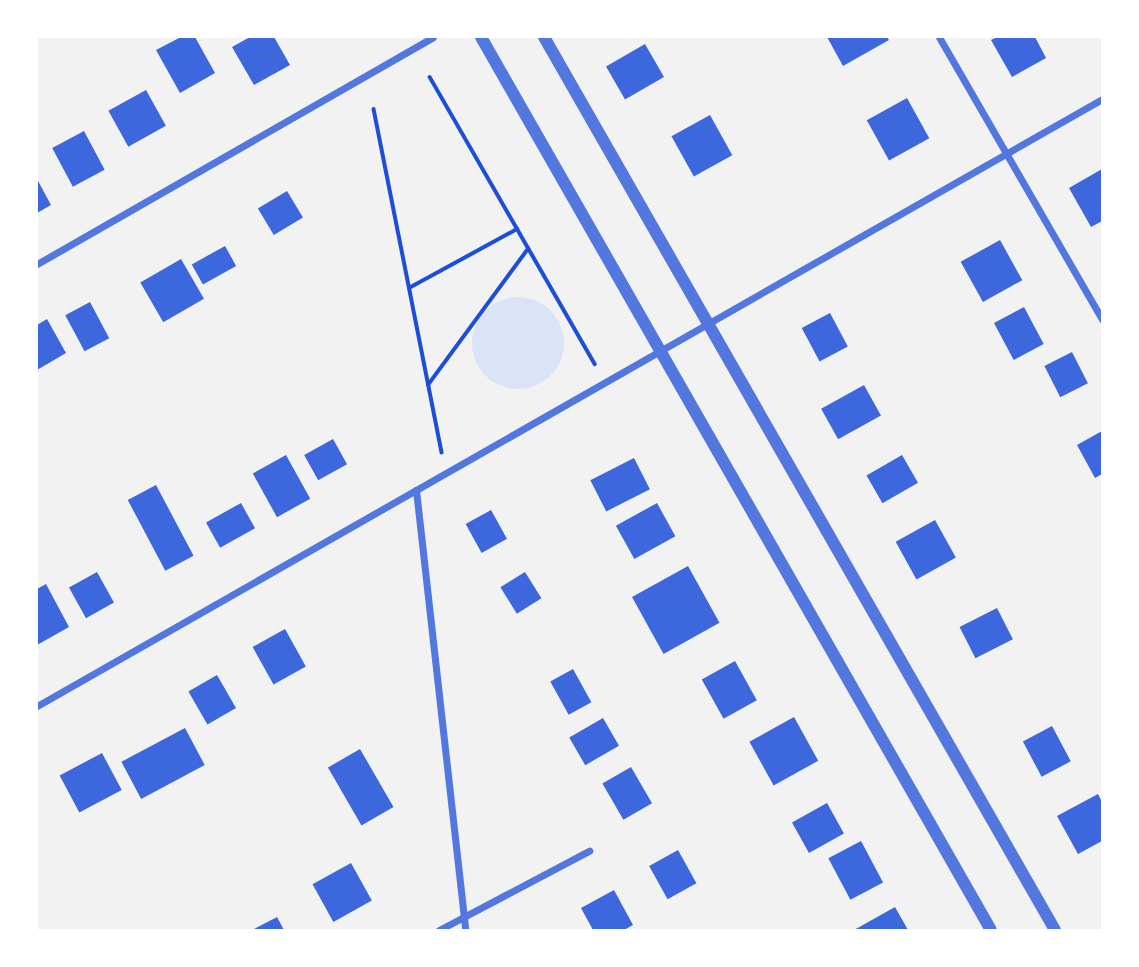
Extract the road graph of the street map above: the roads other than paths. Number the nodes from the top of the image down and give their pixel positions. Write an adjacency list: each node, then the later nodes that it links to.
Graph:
1 (433, 37): 7 (street)
2 (481, 37): 10 (street)
3 (544, 37): 9 (street)
4 (939, 37): 6 (street)
5 (1102, 99): 6 (street)
6 (1007, 153): 8 (street); 9 (street)
7 (37, 264)
8 (1102, 319)
9 (708, 325): 10 (street); 18 (street)
10 (661, 352): 11 (street); 17 (street)
11 (416, 490): 12 (street); 14 (street)
12 (37, 706)
13 (589, 850): 14 (street)
14 (463, 917): 15 (street); 16 (street)
15 (439, 930)
16 (465, 930)
17 (991, 930)
18 (1055, 930)

